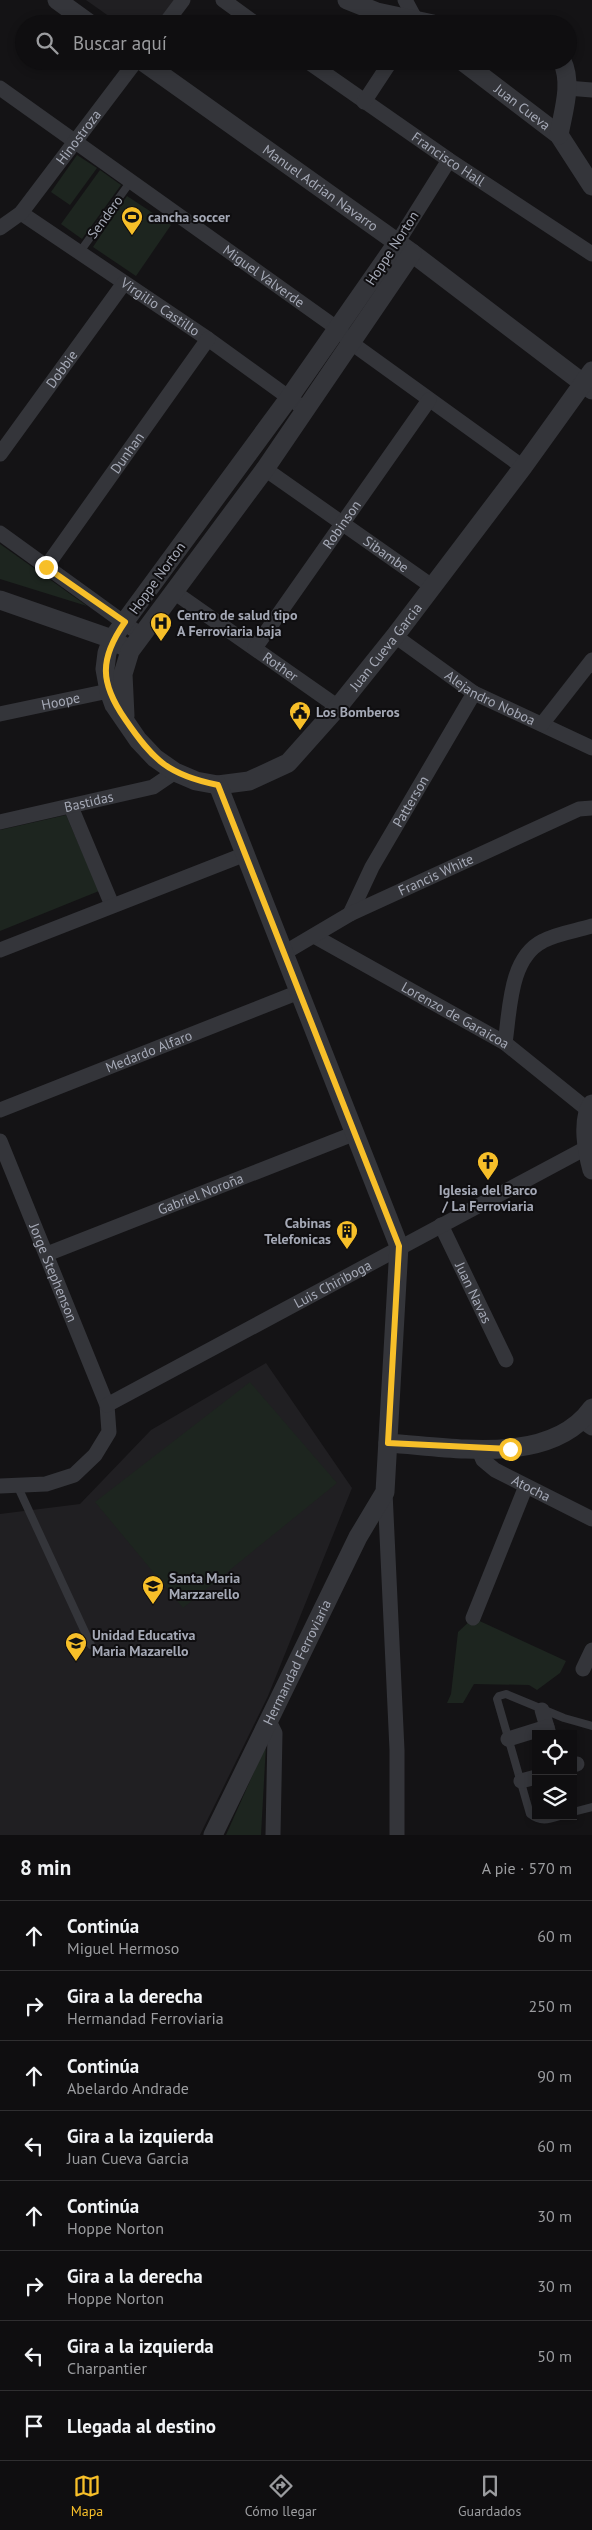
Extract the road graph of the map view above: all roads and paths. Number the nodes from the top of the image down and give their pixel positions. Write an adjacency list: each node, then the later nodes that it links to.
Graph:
1 (57, 0): 6 (street)
2 (183, 0): 7 (street)
3 (223, 0): 8 (street)
4 (347, 0): 9 (street)
5 (404, 0): 10 (street)
6 (78, 15)
7 (172, 15)
8 (244, 15)
9 (389, 15)
10 (415, 15)
11 (129, 70): 22 (street, Hinostroza)
12 (155, 70): 27 (street, Manuel Adrian Navarro)
13 (320, 70): 20 (street, Francisco Hall)
14 (385, 70): 20 (street)
15 (474, 70): 21 (street, Juan Cueva)
16 (565, 70): 18 (street, Juan Cueva)
17 (0, 88): 22 (street, Miguel Valverde)
18 (567, 88): 19 (street); 21 (street, Juan Cueva)
19 (592, 90)
20 (364, 102): 23 (street, Francisco Hall)
21 (559, 135): 25 (street, Juan Cueva)
22 (76, 141): 24 (street, Miguel Valverde); 26 (street, Hinostroza)
23 (450, 160): 27 (street, Hoppe Norton); 29 (street, Francisco Hall)
24 (132, 181): 28 (lane, Sendero); 31 (street, Miguel Valverde)
25 (592, 186)
26 (8, 219): 28 (street, Virgilio Castillo)
27 (404, 248): 31 (street, Hoppe Norton); 33 (street, Manuel Adrian Navarro)
28 (80, 253): 30 (street, Virgilio Castillo)
29 (592, 254)
30 (124, 283): 32 (street, Virgilio Castillo); 37 (street, Dobbie)
31 (344, 336): 34 (street, Hoppe Norton); 35 (street, Miguel Valverde); 36 (street, Hoppe Norton)
32 (208, 339): 34 (street, Virgilio Castillo); 42 (street, Dunhan)
33 (589, 382): 38 (street, Juan Cueva Garcia)
34 (289, 398): 36 (street, Virgilio Castillo); 46 (street, Hoppe Norton)
35 (429, 400): 38 (street, Miguel Valverde); 40 (street, Robinson)
36 (306, 410): 39 (street, Hoppe Norton)
37 (0, 454)
38 (523, 467): 43 (street, Juan Cueva Garcia)
39 (265, 469): 40 (street, Sibambe); 44 (street, Hoppe Norton)
40 (343, 524): 43 (street, Sibambe); 50 (street, Robinson)
41 (0, 532): 42 (street)
42 (46, 567): 46 (street)
43 (433, 587): 48 (street, Juan Cueva Garcia)
44 (174, 592): 47 (street, Hoppe Norton); 50 (street, Rother)
45 (0, 600): 49 (street)
46 (125, 622): 47 (street); 49 (street, Hoppe Norton)
47 (141, 635): 51 (street, Hoppe Norton)
48 (395, 636): 54 (street, Alejandro Noboa); 55 (street, Juan Cueva Garcia)
49 (112, 639): 51 (street); 53 (street, Hoppe Norton)
50 (255, 648): 55 (street, Rother)
51 (130, 651): 53 (street, Hoppe Norton)
52 (592, 660): 58 (street)
53 (116, 689): 56 (street, Hoope); 57 (street, Hoppe Norton)
54 (474, 693): 58 (street, Alejandro Noboa); 67 (street, Patterson)
55 (338, 707): 61 (street, Juan Cueva Garcia)
56 (0, 714)
57 (125, 720): 60 (street, Juan Cueva Garcia)
58 (542, 724): 59 (street, Alejandro Noboa)
59 (592, 748)
60 (175, 772): 61 (street, Juan Cueva Garcia); 62 (street, Bastidas)
61 (218, 785): 65 (street, Hermandad Ferroviaria)
62 (71, 807): 64 (street, Bastidas); 66 (street)
63 (592, 808): 67 (street, Francis White)
64 (0, 822)
65 (243, 854): 66 (street); 71 (street, Hermandad Ferroviaria)
66 (112, 905): 70 (street)
67 (350, 914): 69 (street, Francis White)
68 (592, 926): 73 (street)
69 (314, 936): 71 (street, Francis White); 73 (street, Lorenzo de Garaicoa)
70 (0, 950)
71 (284, 953): 72 (street, Hermandad Ferroviaria)
72 (298, 992): 75 (street, Medardo Alfaro); 76 (street, Hermandad Ferroviaria)
73 (505, 1043): 74 (street, Lorenzo de Garaicoa)
74 (590, 1107): 78 (street)
75 (0, 1110)
76 (353, 1134): 81 (street, Hermandad Ferroviaria); 82 (street, Gabriel Noroña)
77 (0, 1141): 82 (street, Jorge Stephenson)
78 (586, 1148): 79 (street); 80 (street, Luis Chiriboga)
79 (592, 1170)
80 (441, 1225): 81 (street, Luis Chiriboga); 83 (street, Juan Navas)
81 (399, 1246): 84 (street, Luis Chiriboga); 86 (street, Hermandad Ferroviaria)
82 (47, 1254): 84 (street, Jorge Stephenson)
83 (506, 1360)
84 (106, 1405): 88 (street, Jorge Stephenson)
85 (589, 1419): 87 (street)
86 (388, 1443): 87 (street); 91 (street, Hermandad Ferroviaria)
87 (478, 1448): 90 (street, Atocha)
88 (17, 1485): 89 (street, Jorge Stephenson); 94 (lane)
89 (0, 1486)
90 (526, 1486): 92 (street, Atocha); 93 (street)
91 (385, 1492): 98 (street, Hermandad Ferroviaria); 110 (street, Hermandad Ferroviaria)
92 (592, 1519)
93 (472, 1618)
94 (91, 1645)
95 (592, 1650): 96 (street)
96 (583, 1669)
97 (542, 1710): 99 (lane); 100 (street); 102 (lane)
98 (269, 1721): 108 (street, Hermandad Ferroviaria); 109 (street)
99 (592, 1726)
100 (548, 1730)
101 (532, 1734): 102 (street)
102 (508, 1739): 104 (lane)
103 (532, 1778): 104 (street)
104 (520, 1782): 107 (lane)
105 (592, 1807): 106 (lane)
106 (577, 1811)
107 (532, 1815)
108 (214, 1835)
109 (273, 1835)
110 (397, 1835)

